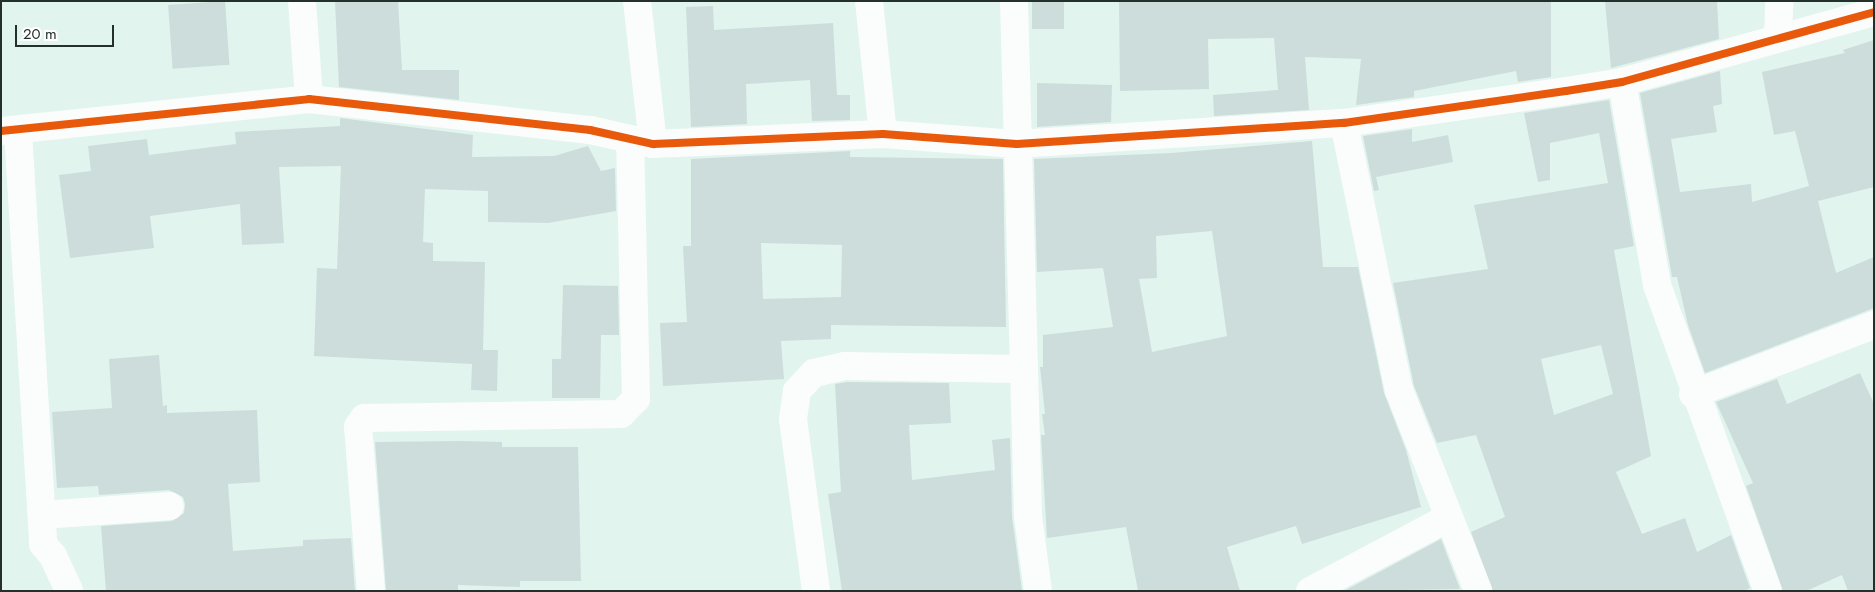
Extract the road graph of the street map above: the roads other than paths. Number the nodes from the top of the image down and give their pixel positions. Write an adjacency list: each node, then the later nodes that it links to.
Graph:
1 (302, 1): 9 (street)
2 (637, 1): 13 (street)
3 (869, 1): 12 (street)
4 (1014, 1): 14 (street)
5 (1779, 1): 7 (street)
6 (1874, 12): 7 (street)
7 (1778, 38): 8 (street)
8 (1622, 82): 10 (street); 17 (street)
9 (309, 99): 11 (street); 13 (street)
10 (1344, 123): 14 (street); 20 (street)
11 (10, 131): 19 (street)
12 (883, 134): 13 (street); 14 (street)
13 (641, 143): 22 (street)
14 (1017, 144): 16 (street)
15 (1873, 326): 17 (street)
16 (1022, 369): 23 (street); 24 (street)
17 (1694, 394): 27 (street)
18 (170, 506): 19 (street)
19 (42, 515): 21 (street)
20 (1448, 518): 25 (street); 26 (street)
21 (70, 591)
22 (371, 591)
23 (816, 591)
24 (1038, 591)
25 (1310, 591)
26 (1478, 591)
27 (1768, 591)

